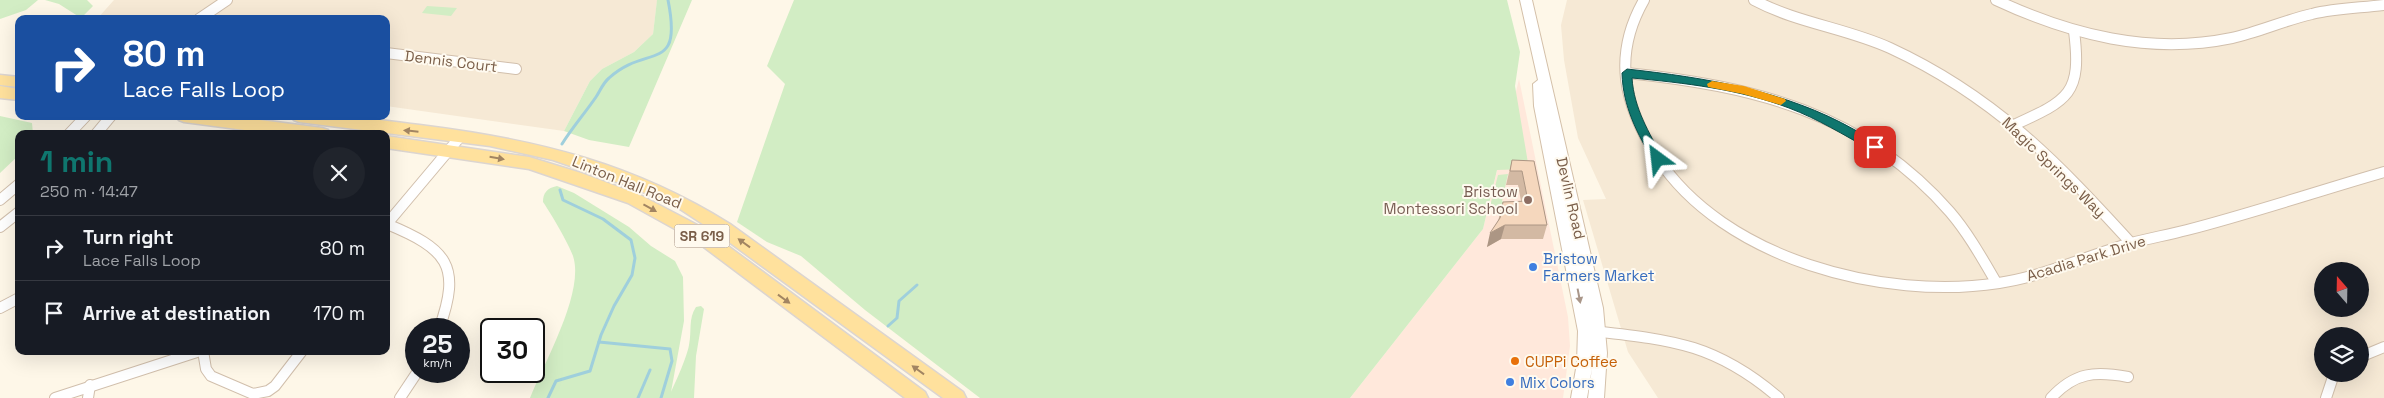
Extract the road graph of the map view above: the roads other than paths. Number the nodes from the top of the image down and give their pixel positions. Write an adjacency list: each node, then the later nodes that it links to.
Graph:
1 (228, 0): 7 (street)
2 (1526, 0): 10 (main road, Devlin Road)
3 (1644, 0): 12 (street, Acadia Park Drive)
4 (1754, 0): 21 (street, Magic Springs Way)
5 (1996, 0): 8 (street)
6 (2384, 6): 8 (street)
7 (206, 15)
8 (2074, 31): 21 (street)
9 (390, 53): 11 (street, Dennis Court)
10 (1538, 58): 41 (main road, Devlin Road, one-way to 41); 42 (main road, Devlin Road)
11 (516, 69)
12 (1627, 73): 37 (street); 37 (street, Acadia Park Drive)
13 (0, 80): 14 (main road)
14 (15, 82)
15 (0, 92): 16 (main road)
16 (15, 94)
17 (82, 120): 22 (street)
18 (108, 120): 23 (street)
19 (215, 120): 24 (main road)
20 (322, 120): 25 (main road, Linton Hall Road / SR 619, one-way to 20)
21 (2014, 125): 36 (street, Magic Springs Way)
22 (73, 130)
23 (100, 130)
24 (291, 130)
25 (377, 130)
26 (390, 132): 28 (main road, Linton Hall Road / SR 619, one-way to 26)
27 (390, 142): 28 (main road, Linton Hall Road / SR 619)
28 (454, 144): 33 (street); 55 (main road, Linton Hall Road / SR 619, one-way to 55); 56 (main road, Linton Hall Road / SR 619, one-way to 28)
29 (2384, 172): 36 (street, Acadia Park Drive)
30 (15, 187): 31 (street)
31 (0, 200)
32 (15, 215): 35 (street)
33 (390, 221)
34 (390, 226): 40 (street)
35 (0, 227)
36 (2130, 243): 37 (street, Acadia Park Drive)
37 (1996, 282)
38 (15, 300): 39 (street)
39 (0, 308)
40 (444, 318)
41 (1585, 330): 42 (street); 57 (main road, Devlin Road)
42 (1600, 332): 58 (main road, Devlin Road); 59 (street)
43 (2384, 347): 44 (street)
44 (2369, 353)
45 (188, 355): 51 (street)
46 (202, 355): 47 (street)
47 (299, 355)
48 (2128, 377): 60 (street)
49 (2331, 382): 61 (street)
50 (410, 383): 54 (street)
51 (90, 385): 52 (street); 53 (street)
52 (55, 398)
53 (88, 398)
54 (400, 398)
55 (919, 398)
56 (958, 398)
57 (1580, 398)
58 (1596, 398)
59 (1778, 398)
60 (2051, 398)
61 (2326, 398)

